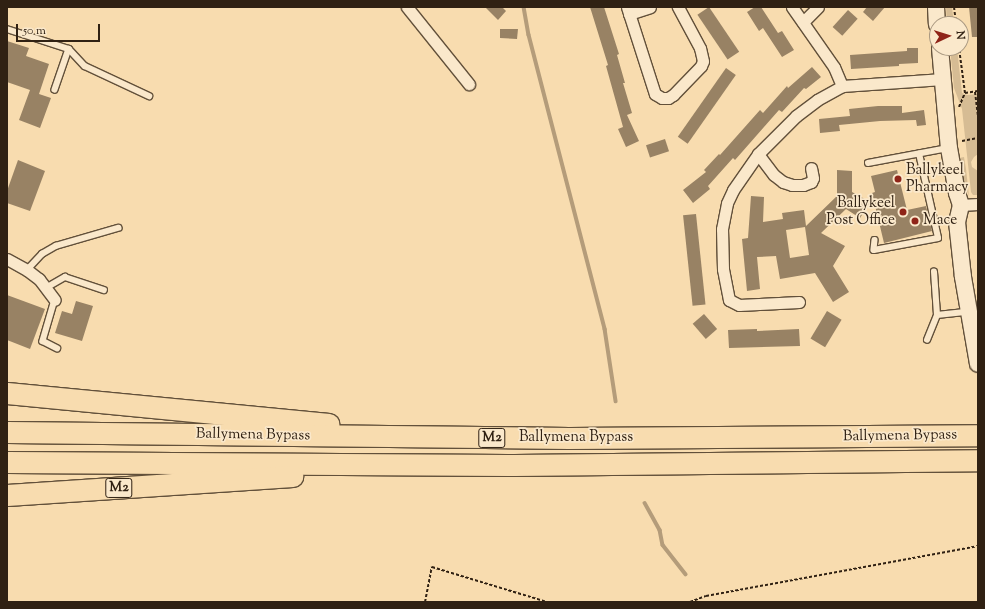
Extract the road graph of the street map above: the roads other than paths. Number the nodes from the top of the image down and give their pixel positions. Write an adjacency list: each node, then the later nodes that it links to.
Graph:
1 (407, 7): 12 (street)
2 (650, 7): 6 (street)
3 (678, 7): 6 (street)
4 (792, 7): 7 (street)
5 (818, 7): 7 (street)
6 (628, 11)
7 (803, 22): 13 (street)
8 (7, 29): 9 (lane)
9 (69, 49): 14 (lane); 15 (lane)
10 (941, 56): 11 (street)
11 (943, 79): 13 (street); 16 (street)
12 (469, 84)
13 (842, 86): 17 (street)
14 (55, 90)
15 (149, 96)
16 (955, 148): 18 (lane); 22 (street)
17 (758, 154): 20 (street); 31 (street)
18 (919, 154): 19 (lane); 24 (lane)
19 (868, 163)
20 (811, 168)
21 (978, 204): 22 (street)
22 (962, 205): 32 (street)
23 (118, 228): 26 (lane)
24 (875, 240)
25 (7, 259): 26 (street)
26 (27, 270): 28 (street)
27 (934, 272): 33 (lane)
28 (46, 288): 29 (lane); 30 (street)
29 (104, 290)
30 (55, 300): 35 (lane)
31 (799, 302)
32 (969, 312): 33 (lane); 36 (street)
33 (937, 315): 34 (lane)
34 (926, 340)
35 (57, 348)
36 (978, 364)
37 (7, 393): 40 (highway, M2)
38 (7, 432): 40 (highway, Ballymena Bypass / M2)
39 (978, 435): 40 (highway, Ballymena Bypass / M2)
40 (569, 438)
41 (978, 460): 43 (highway, Ballymena Bypass / M2)
42 (7, 462): 43 (highway, Ballymena Bypass / M2)
43 (683, 464): 44 (highway, M2)
44 (7, 495)

